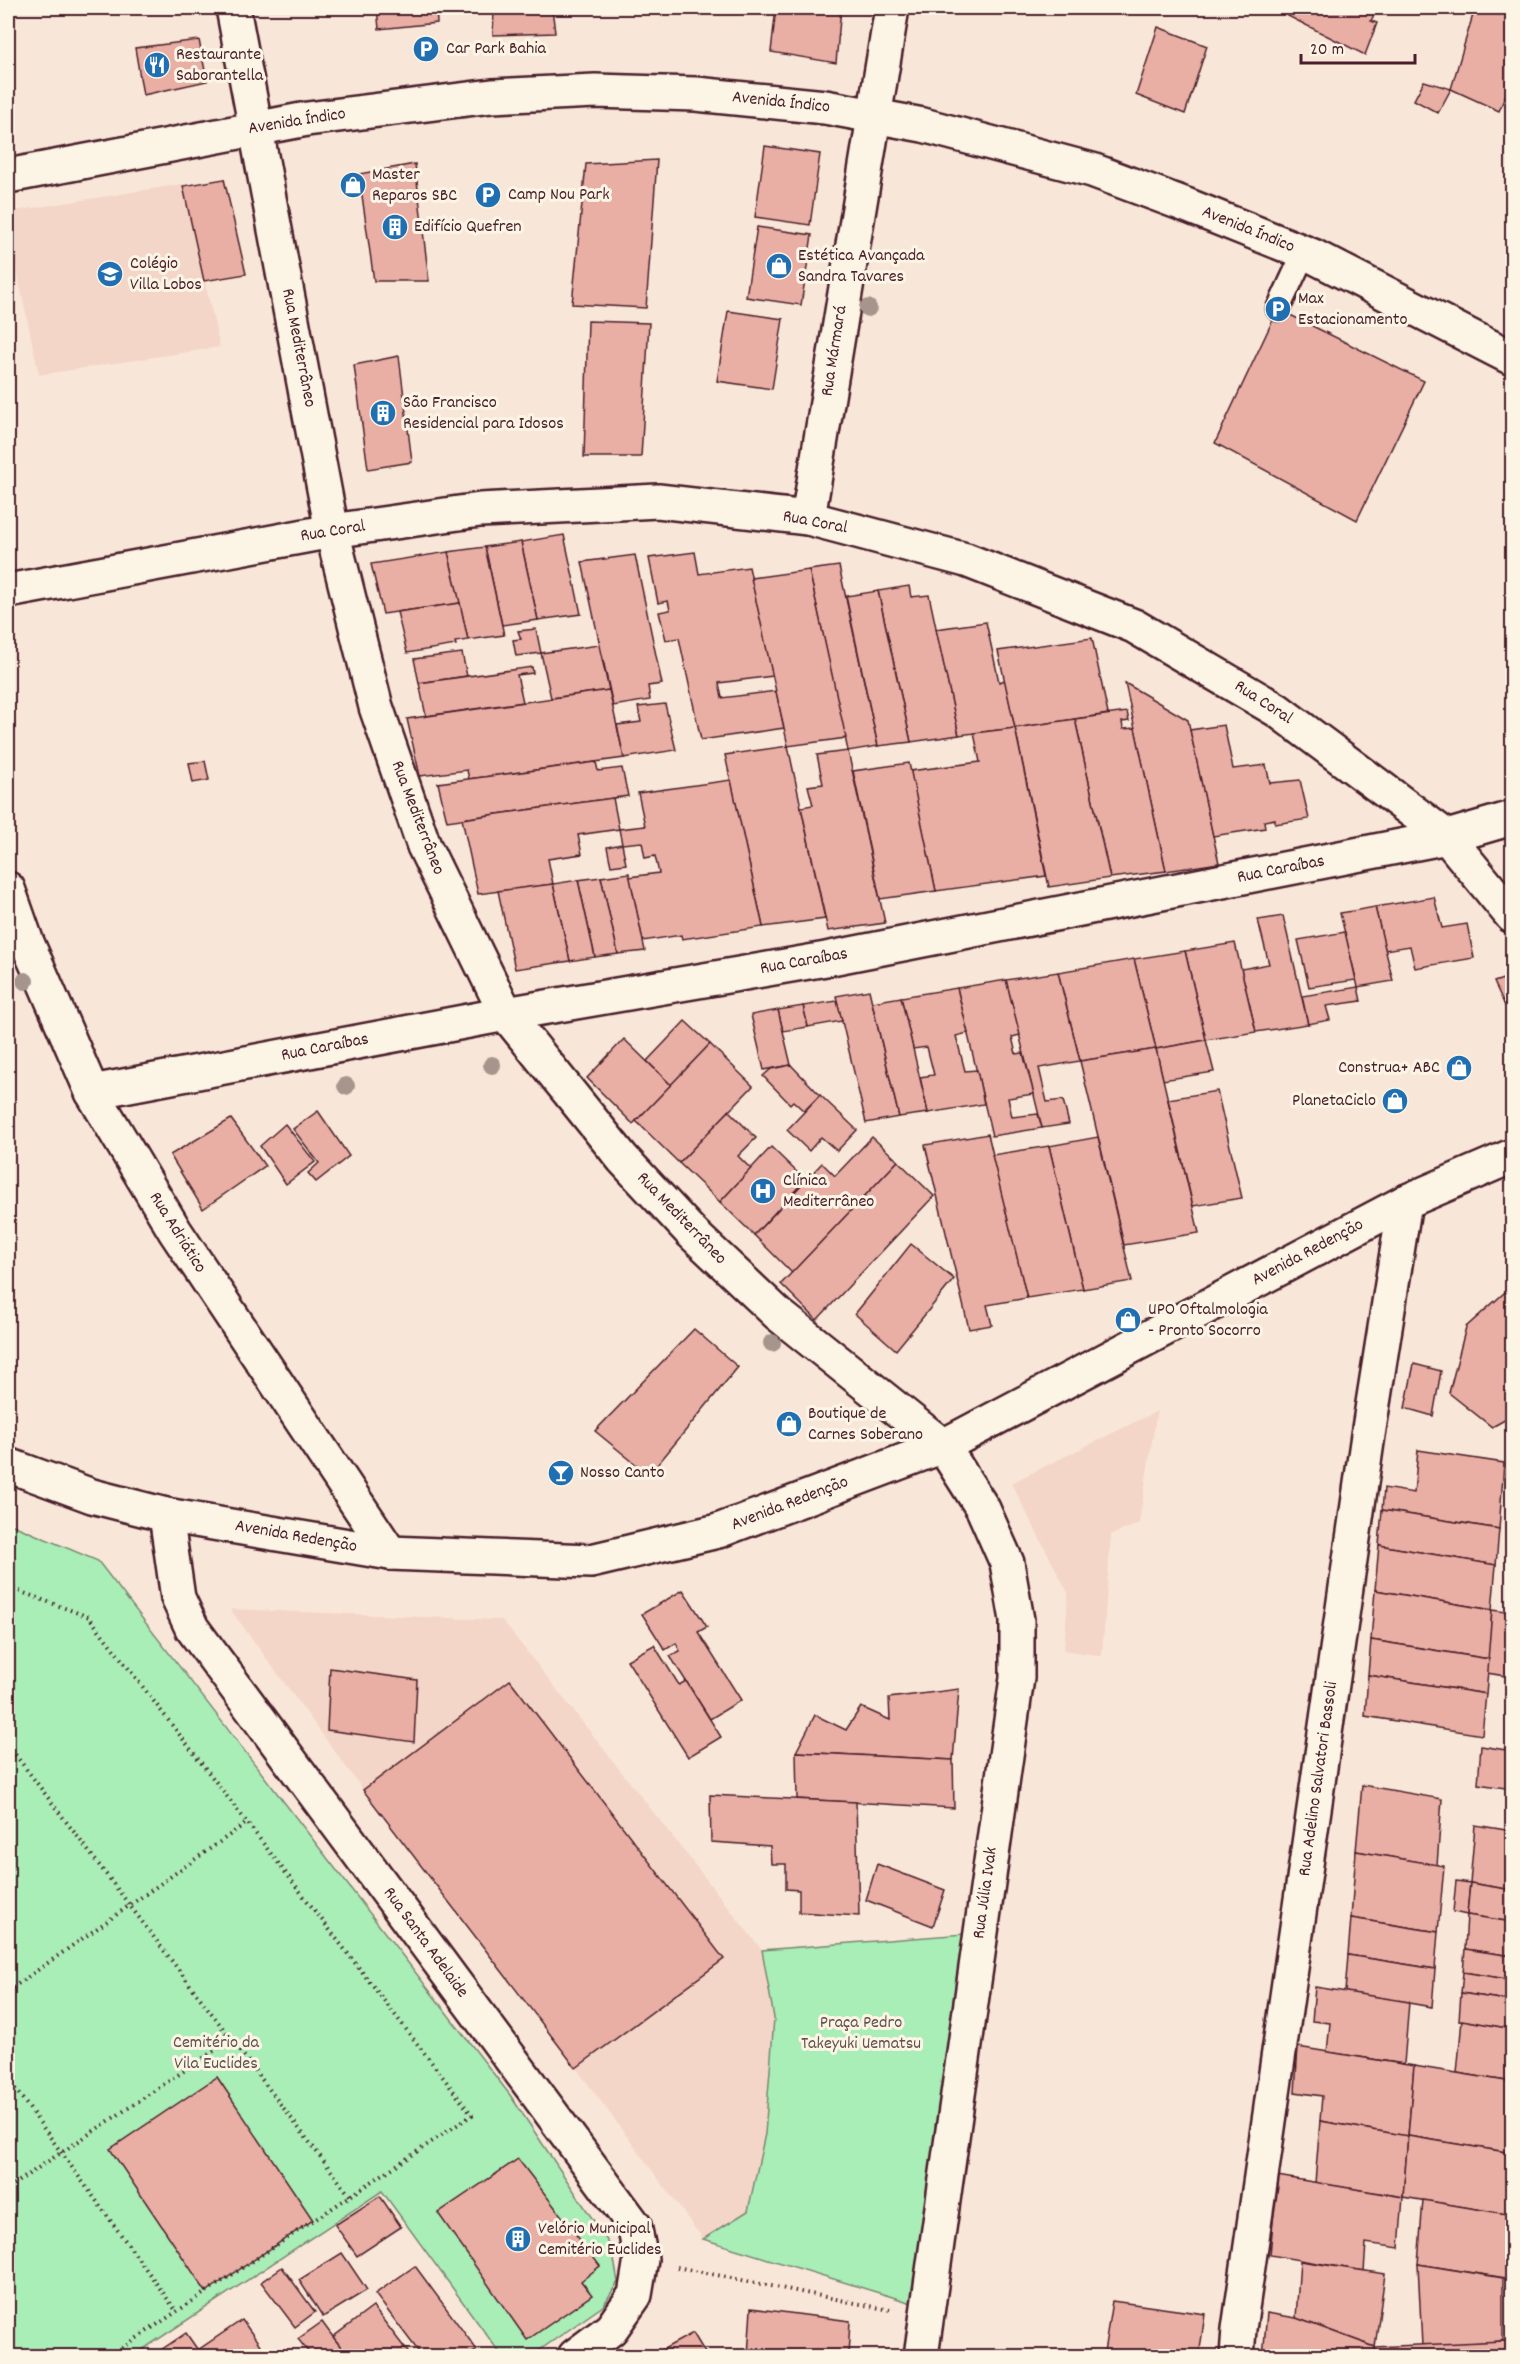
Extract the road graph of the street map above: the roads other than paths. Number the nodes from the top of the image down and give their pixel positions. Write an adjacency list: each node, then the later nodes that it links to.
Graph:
1 (233, 8): 4 (street, Rua Mediterrâneo)
2 (892, 8): 3 (street, Rua Mármará)
3 (874, 115): 4 (street, Avenida Índico); 6 (street, Avenida Índico); 9 (street, Rua Mármará)
4 (257, 128): 5 (street, Avenida Índico); 10 (street, Rua Mediterrâneo)
5 (8, 176)
6 (1304, 253): 7 (lane); 8 (street, Avenida Índico)
7 (1278, 309)
8 (1512, 358)
9 (808, 518): 10 (street, Rua Coral); 13 (street, Rua Coral)
10 (332, 531): 11 (street, Rua Coral); 16 (street, Rua Mediterrâneo)
11 (8, 591)
12 (1512, 818): 13 (street, Rua Caraíbas)
13 (1447, 837): 15 (street, Rua Coral); 16 (street, Rua Caraíbas)
14 (8, 888): 17 (street, Rua Adriático)
15 (1512, 916)
16 (506, 1014): 17 (street, Rua Caraíbas); 20 (street, Rua Mediterrâneo)
17 (92, 1092): 23 (street, Rua Adriático)
18 (1512, 1156): 19 (street, Avenida Redenção)
19 (1405, 1202): 20 (street, Avenida Redenção); 26 (street, Rua Adelino Salvatori Bassoli)
20 (943, 1446): 23 (street, Avenida Redenção); 25 (street, Rua Júlia Ivak)
21 (8, 1465): 22 (street, Avenida Redenção)
22 (166, 1515): 23 (street, Avenida Redenção); 24 (street, Rua Santa Adelaide)
23 (390, 1553)
24 (574, 2356)
25 (921, 2356)
26 (1237, 2356)

